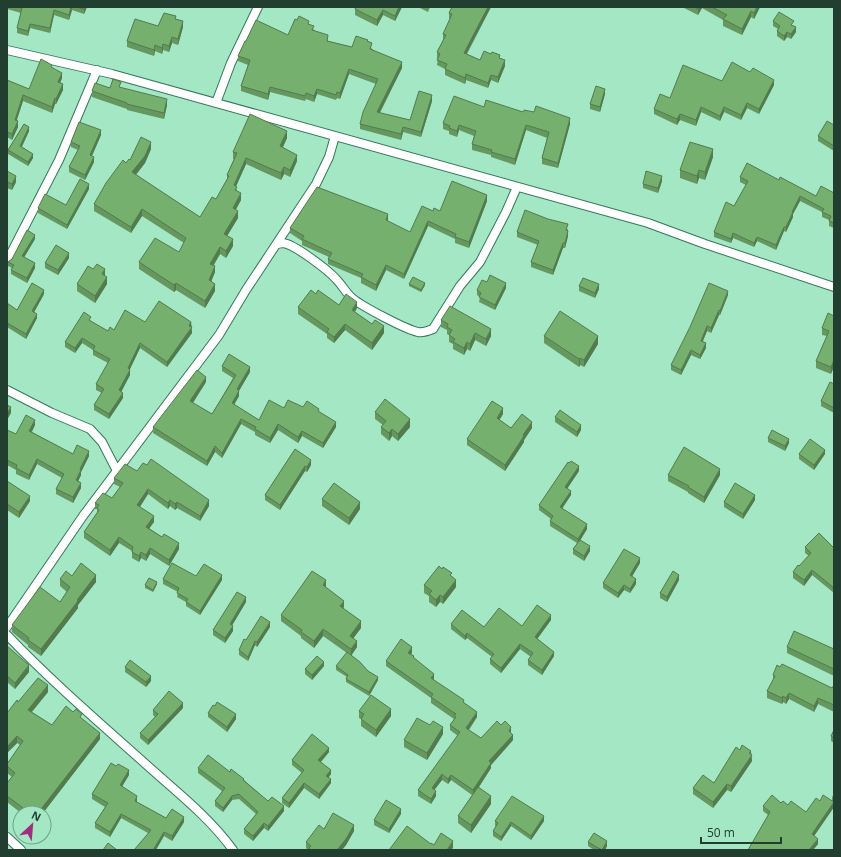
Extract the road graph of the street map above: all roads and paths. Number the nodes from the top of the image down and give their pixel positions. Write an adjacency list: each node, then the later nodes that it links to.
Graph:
1 (258, 7): 4 (street)
2 (7, 50): 3 (street)
3 (97, 70): 4 (street); 8 (street)
4 (216, 103): 5 (street)
5 (335, 136): 6 (street); 7 (street)
6 (517, 187): 7 (street); 9 (street)
7 (277, 244): 11 (street)
8 (7, 261)
9 (834, 287)
10 (7, 390): 11 (street)
11 (117, 471): 12 (street)
12 (7, 628)
13 (7, 635): 16 (street)
14 (7, 837): 15 (street)
15 (21, 850)
16 (233, 850)

